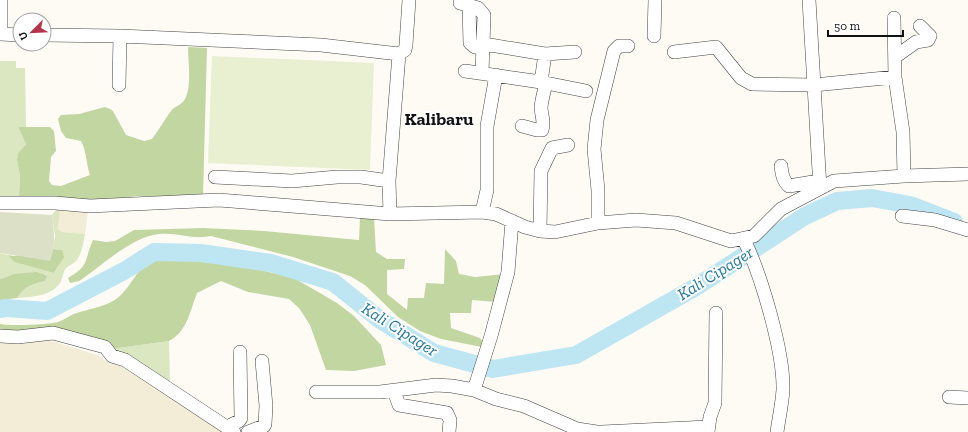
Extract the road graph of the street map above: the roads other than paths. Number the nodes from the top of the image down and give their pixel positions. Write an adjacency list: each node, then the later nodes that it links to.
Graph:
1 (1, 0): 8 (street)
2 (409, 0): 17 (street)
3 (655, 0): 12 (street)
4 (809, 0): 26 (street)
5 (464, 4): 13 (street)
6 (894, 18): 19 (street)
7 (920, 26): 19 (street)
8 (0, 34): 9 (street)
9 (12, 34)
10 (52, 35): 11 (street)
11 (120, 36): 17 (street); 25 (street)
12 (654, 36)
13 (484, 46): 18 (street); 21 (street)
14 (628, 46): 41 (street)
15 (575, 52): 18 (street)
16 (674, 52): 26 (street)
17 (399, 54): 34 (street)
18 (545, 54): 24 (street)
19 (895, 57): 23 (street)
20 (465, 71): 21 (street)
21 (482, 73): 22 (street)
22 (496, 75): 24 (street); 37 (street)
23 (895, 77): 26 (street); 32 (street)
24 (543, 82): 27 (street); 28 (street)
25 (119, 84)
26 (814, 85): 35 (street)
27 (586, 91)
28 (522, 126)
29 (568, 145): 43 (street)
30 (781, 166): 35 (street)
31 (968, 174): 32 (street)
32 (904, 176): 35 (street)
33 (214, 177): 34 (street)
34 (389, 181): 38 (street)
35 (819, 185): 44 (street)
36 (0, 203): 38 (street)
37 (482, 212): 38 (street); 40 (street)
38 (390, 214)
39 (902, 216): 42 (street)
40 (512, 221): 43 (street); 49 (street)
41 (598, 223): 43 (street); 44 (street)
42 (968, 230)
43 (540, 231)
44 (745, 242): 61 (street)
45 (716, 313): 56 (street)
46 (0, 336): 55 (street)
47 (240, 352): 55 (street)
48 (262, 361): 57 (street)
49 (476, 384): 50 (street); 54 (street)
50 (394, 391): 51 (street); 58 (street)
51 (316, 392)
52 (949, 397): 53 (street)
53 (968, 398)
54 (569, 428): 59 (street)
55 (230, 429)
56 (708, 429): 60 (street)
57 (248, 432)
58 (448, 432)
59 (597, 432)
60 (602, 432)
61 (777, 432)

